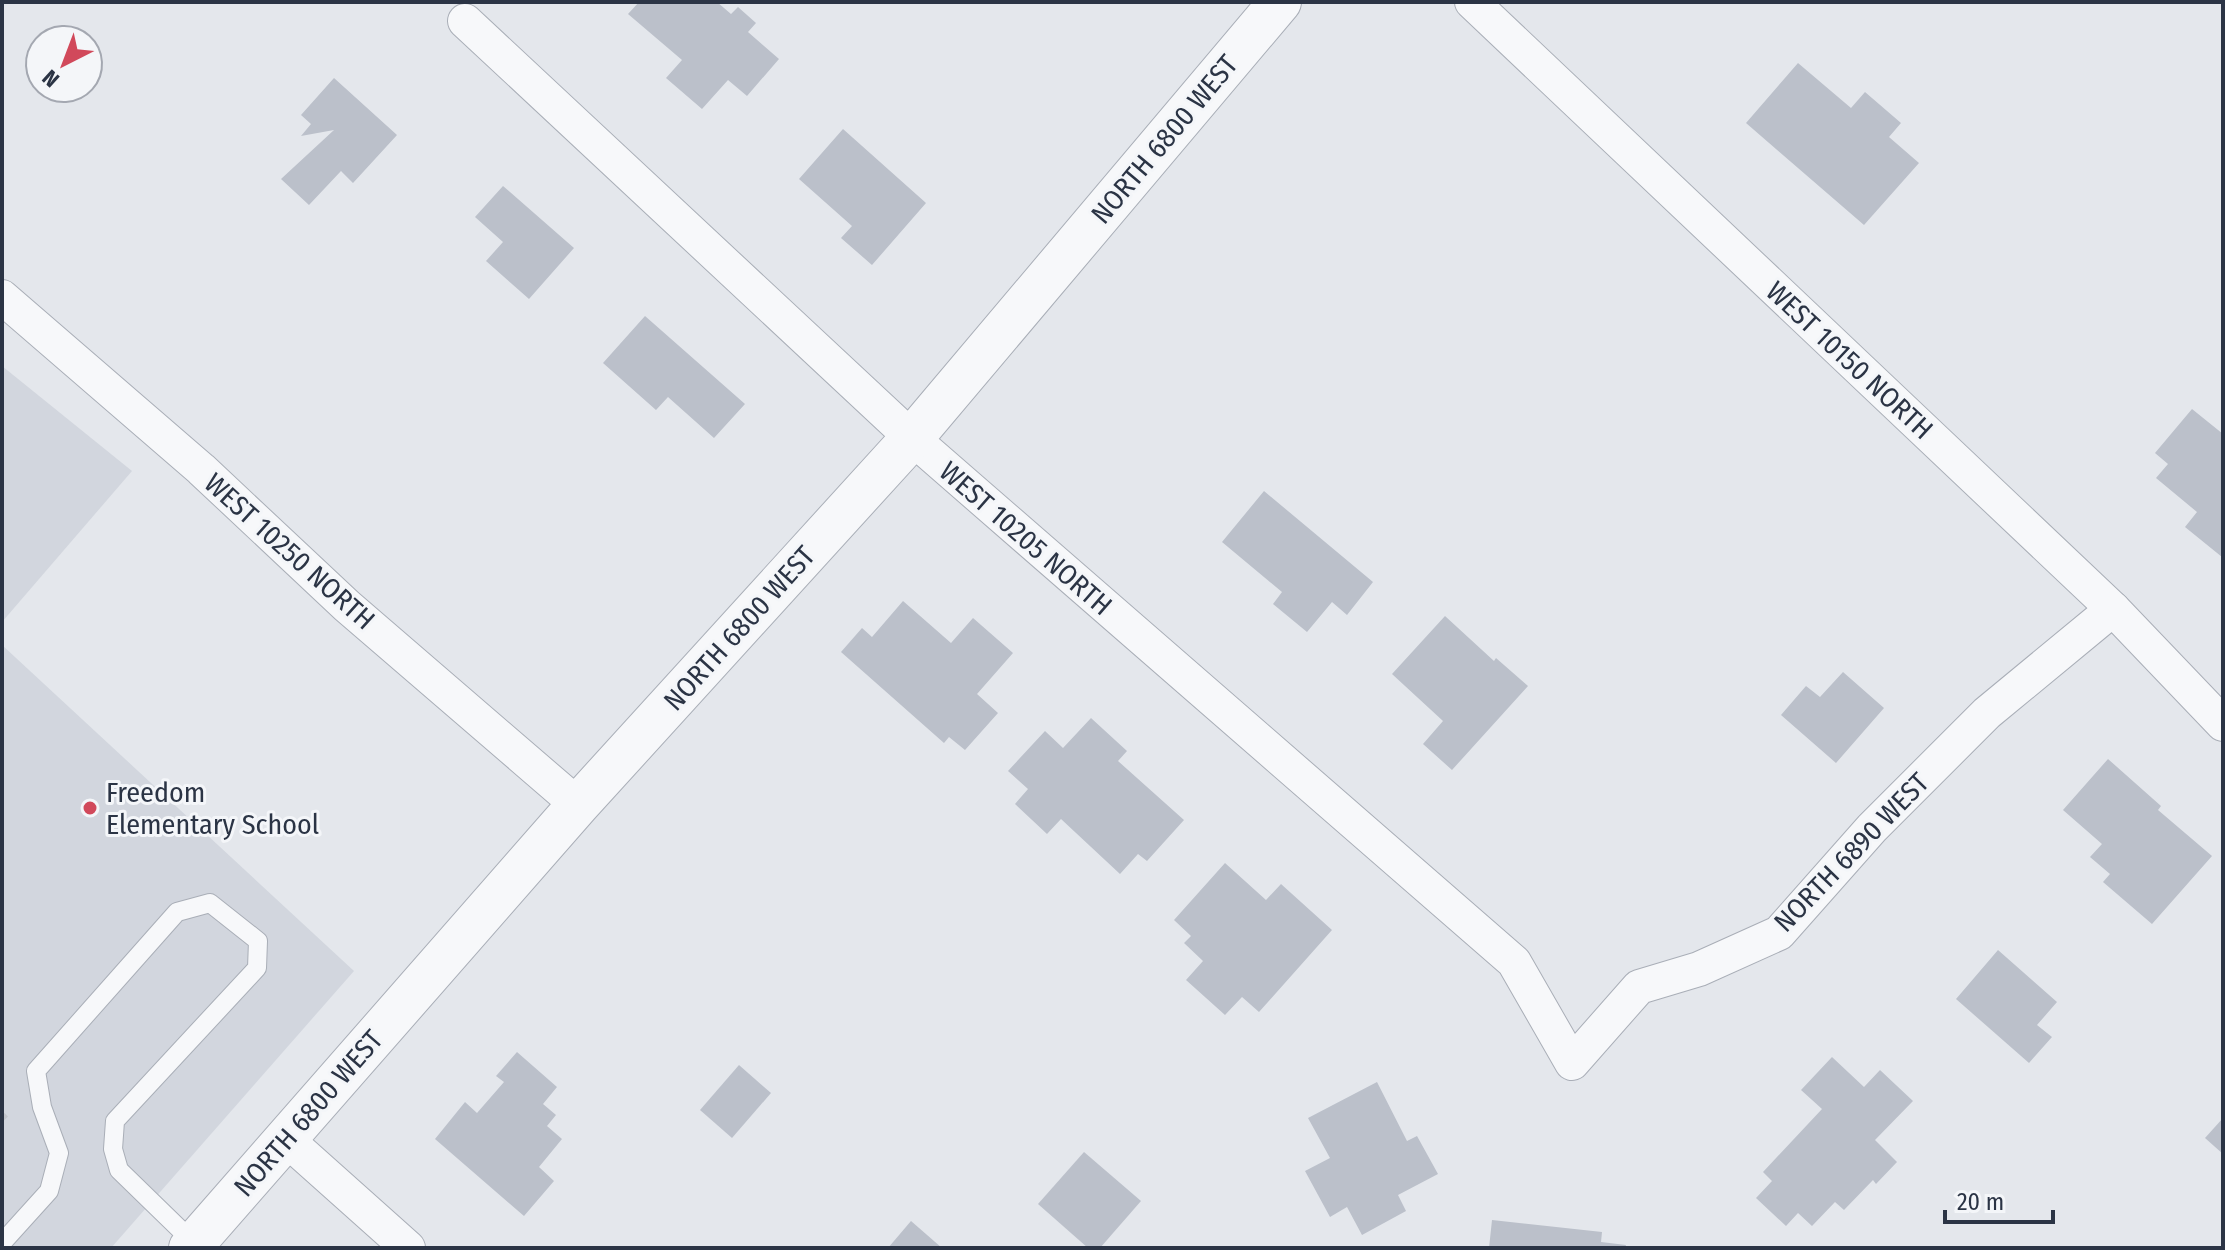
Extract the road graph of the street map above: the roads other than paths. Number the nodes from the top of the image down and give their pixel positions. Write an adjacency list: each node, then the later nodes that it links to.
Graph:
1 (1280, 2): 5 (street, NORTH 6800 WEST)
2 (1472, 2): 6 (street, WEST 10150 NORTH)
3 (465, 21): 5 (street, WEST 10205 NORTH)
4 (2, 297): 8 (street, WEST 10250 NORTH)
5 (912, 438): 8 (street, NORTH 6800 WEST); 9 (street, WEST 10205 NORTH)
6 (2113, 609): 7 (street, WEST 10150 NORTH); 9 (street, NORTH 6890 WEST)
7 (2223, 724)
8 (578, 805): 10 (street, NORTH 6800 WEST)
9 (1572, 1063)
10 (286, 1139): 12 (street, NORTH 6800 WEST); 13 (street)
11 (2, 1243): 12 (lane)
12 (192, 1246)
13 (408, 1248)

